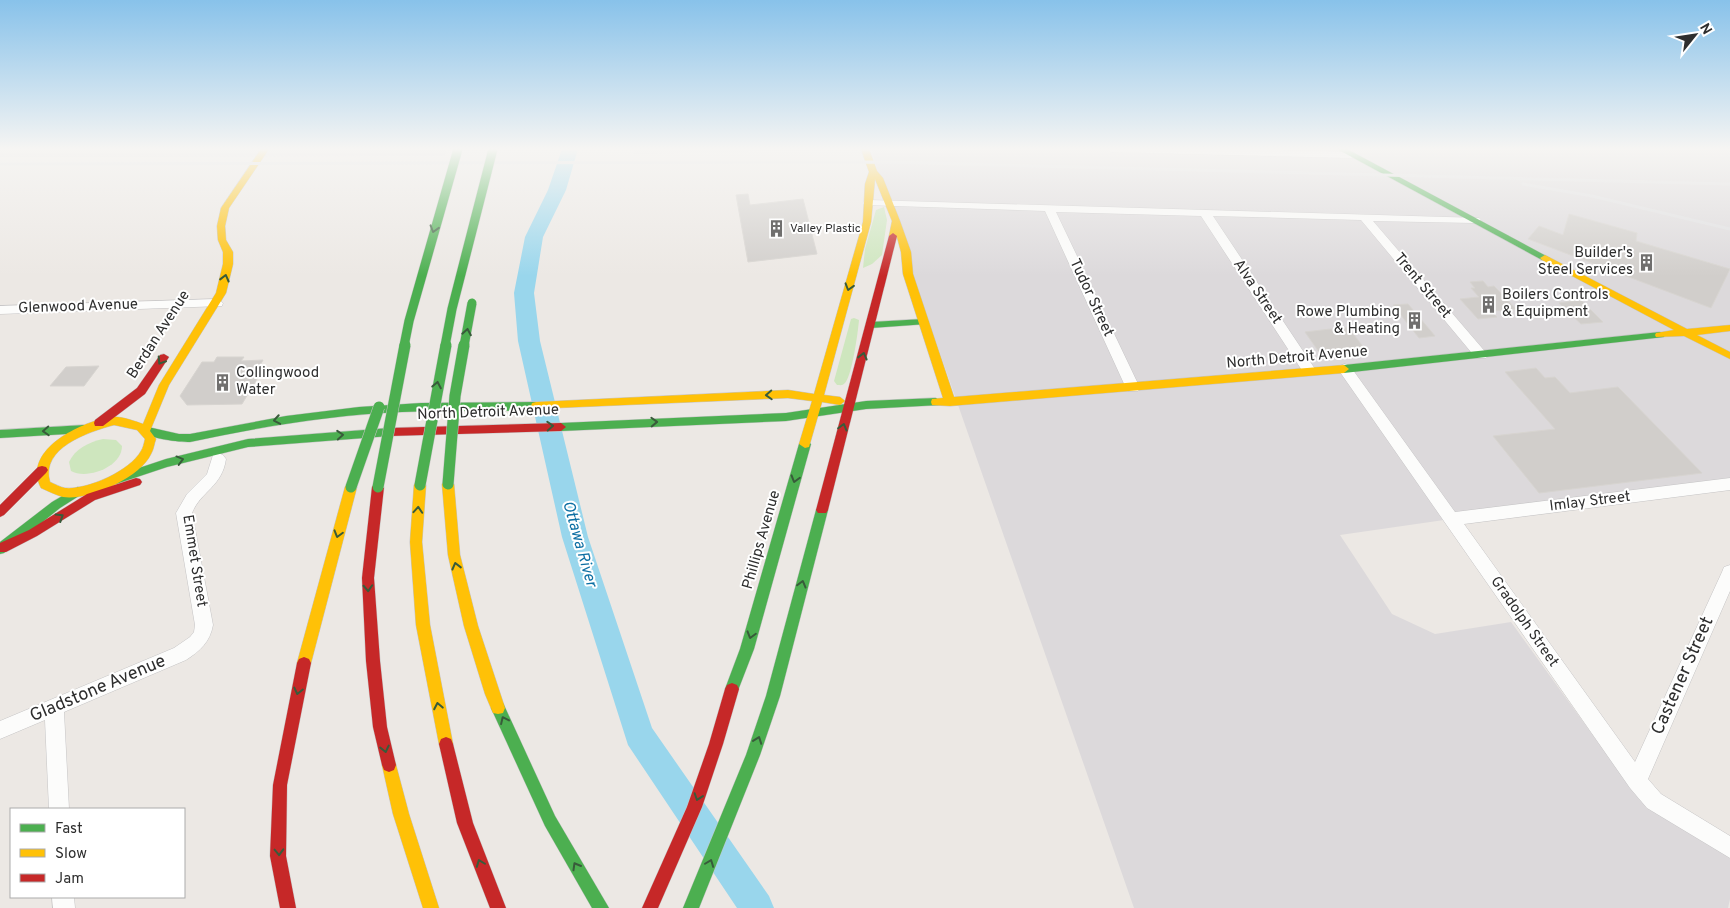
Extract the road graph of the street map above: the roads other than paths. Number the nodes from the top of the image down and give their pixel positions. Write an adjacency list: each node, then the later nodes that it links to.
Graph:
1 (236, 191): 15 (main road, Berdan Avenue)
2 (446, 191): 26 (main road, one-way to 26, bridge)
3 (484, 191): 17 (main road, bridge)
4 (484, 191): 67 (main road, one-way to 4, bridge)
5 (869, 191): 8 (main road, Phillips Avenue)
6 (885, 191): 9 (main road, Phillips Avenue)
7 (1421, 191): 13 (main road)
8 (870, 203): 9 (street); 18 (main road, Phillips Avenue)
9 (890, 204): 10 (street); 14 (main road, Phillips Avenue)
10 (1049, 208): 11 (street); 35 (street, Tudor Street)
11 (1204, 213): 12 (street); 34 (street, Alva Street)
12 (1364, 217): 13 (street); 31 (street, Trent Street)
13 (1475, 220): 29 (main road)
14 (896, 221): 18 (main road, Phillips Avenue); 27 (main road, Phillips Avenue)
15 (222, 240): 16 (main road); 21 (main road, Berdan Avenue, one-way to 15)
16 (214, 251)
17 (477, 257)
18 (869, 271): 24 (main road, Phillips Avenue, one-way to 24); 25 (main road, Phillips Avenue)
19 (205, 290): 22 (main road, Berdan Avenue)
20 (473, 295): 68 (main road, one-way to 20, bridge)
21 (217, 303): 22 (street, Glenwood Avenue); 38 (main road, Berdan Avenue)
22 (196, 308): 23 (street, Glenwood Avenue)
23 (0, 310)
24 (842, 310): 25 (main road); 36 (main road, Phillips Avenue)
25 (866, 316): 27 (main road); 39 (main road, Phillips Avenue, one-way to 25)
26 (409, 321): 65 (main road, one-way to 65, bridge); 66 (main road, one-way to 66, bridge)
27 (924, 322): 37 (main road, Phillips Avenue)
28 (1730, 328): 29 (main road, North Detroit Avenue)
29 (1685, 332): 31 (main road, North Detroit Avenue); 32 (main road)
30 (172, 344): 43 (main road, Berdan Avenue, one-way to 43)
31 (1480, 354): 33 (main road, North Detroit Avenue)
32 (1730, 356)
33 (1345, 369): 34 (main road, North Detroit Avenue); 56 (street, Gradolph Street)
34 (1310, 372): 35 (main road, North Detroit Avenue)
35 (1133, 388): 37 (main road, North Detroit Avenue)
36 (818, 398): 39 (main road, North Detroit Avenue); 40 (main road, Phillips Avenue); 44 (main road, North Detroit Avenue, one-way to 44)
37 (950, 402): 39 (main road, North Detroit Avenue)
38 (155, 404): 41 (main road); 45 (main road, Berdan Avenue)
39 (848, 405): 40 (main road, North Detroit Avenue); 70 (main road, Phillips Avenue, one-way to 39)
40 (813, 413): 47 (main road, North Detroit Avenue, one-way to 40); 69 (main road, Phillips Avenue, one-way to 69)
41 (162, 415)
42 (194, 424): 44 (main road)
43 (89, 428): 45 (main road, North Detroit Avenue); 46 (main road, one-way to 46); 51 (main road, Berdan Avenue)
44 (233, 428): 45 (main road, North Detroit Avenue)
45 (147, 430): 52 (main road, Berdan Avenue)
46 (3, 434): 48 (main road)
47 (279, 441): 50 (main road); 52 (main road, North Detroit Avenue, one-way to 47)
48 (18, 442)
49 (32, 455): 51 (main road)
50 (218, 459): 57 (main road, one-way to 50); 59 (street, Emmet Street)
51 (42, 469): 54 (main road); 55 (main road, Berdan Avenue)
52 (116, 480): 54 (main road, North Detroit Avenue)
53 (1730, 484): 56 (street, Imlay Street)
54 (78, 492): 57 (main road)
55 (0, 512)
56 (1451, 519): 62 (street, Gradolph Street)
57 (1, 549)
58 (1730, 572): 62 (street, Castener Street)
59 (195, 644): 60 (street, Gladstone Avenue)
60 (54, 708): 61 (street, Gladstone Avenue); 63 (street)
61 (0, 730)
62 (1637, 781): 64 (street, Gradolph Street)
63 (59, 808)
64 (1730, 848)
65 (288, 908)
66 (431, 908)
67 (498, 908)
68 (600, 908)
69 (650, 908)
70 (691, 908)

